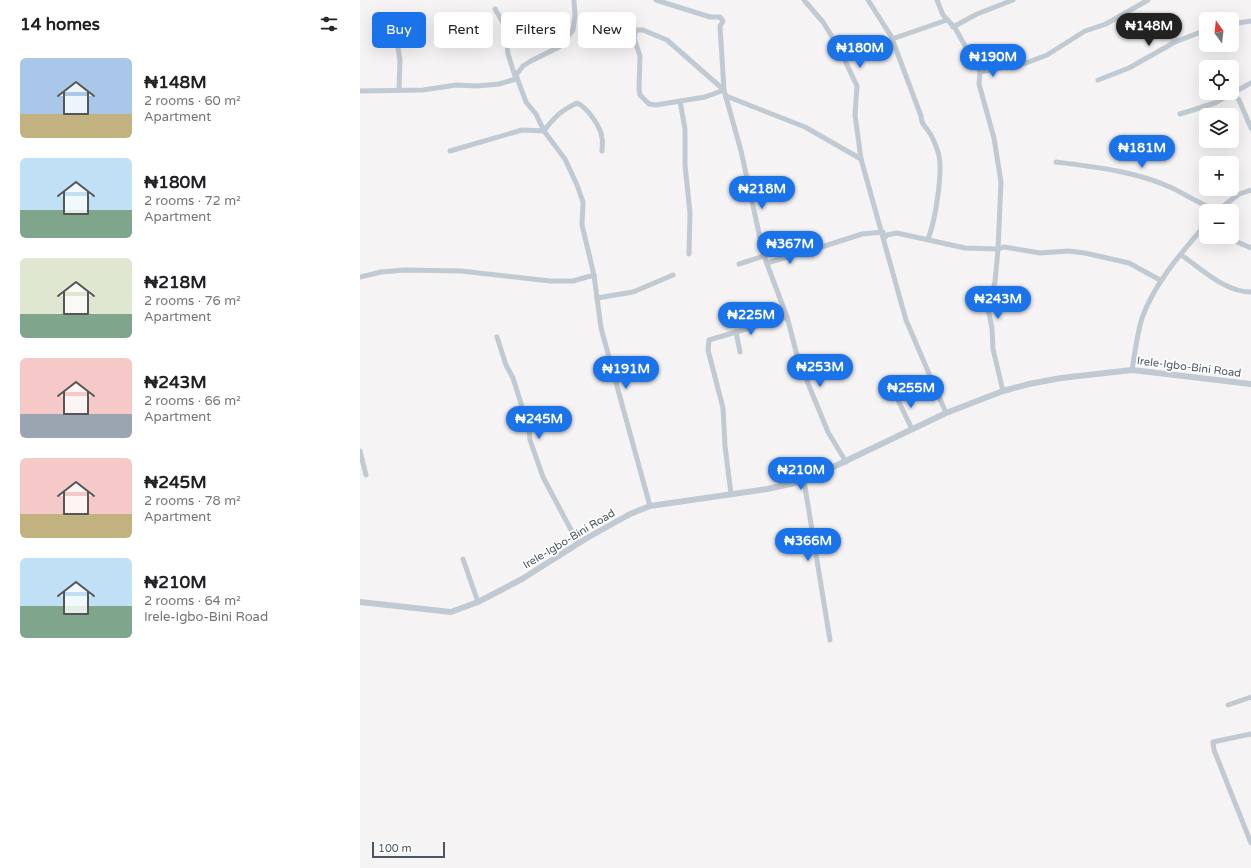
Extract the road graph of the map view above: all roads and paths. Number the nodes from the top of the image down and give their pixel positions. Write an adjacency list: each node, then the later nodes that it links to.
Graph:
1 (574, 0): 17 (street)
2 (656, 0): 22 (street)
3 (804, 0): 33 (street)
4 (868, 0): 14 (street)
5 (937, 0): 9 (street)
6 (1012, 0): 12 (street)
7 (1148, 0): 16 (street)
8 (495, 9): 17 (street)
9 (947, 20): 12 (street); 14 (street)
10 (1251, 21): 11 (street)
11 (1239, 23)
12 (954, 26): 16 (street)
13 (1199, 33): 18 (street)
14 (892, 39): 42 (street)
15 (398, 48): 21 (street)
16 (980, 72): 45 (street)
17 (516, 79): 21 (street); 30 (street)
18 (1098, 80)
19 (1251, 83): 20 (street)
20 (1239, 89)
21 (400, 90): 23 (street)
22 (724, 90): 24 (street); 27 (street); 27 (street)
23 (360, 91)
24 (726, 96): 33 (street); 40 (street)
25 (1220, 100): 28 (street)
26 (1239, 100): 29 (street)
27 (680, 101): 47 (street)
28 (1180, 114)
29 (1251, 128)
30 (544, 131): 31 (street); 32 (street); 52 (street)
31 (450, 151)
32 (602, 151)
33 (861, 159): 38 (street)
34 (1056, 162): 36 (street)
35 (1251, 190): 37 (street)
36 (1203, 204)
37 (1226, 204)
38 (883, 232): 41 (street); 46 (street)
39 (1199, 232): 48 (street)
40 (759, 236): 46 (street); 49 (street)
41 (884, 238): 42 (street); 66 (street)
42 (928, 238): 45 (street)
43 (1239, 243): 44 (street)
44 (1251, 248)
45 (998, 249): 55 (street); 64 (street)
46 (809, 251): 50 (street)
47 (689, 254)
48 (1181, 255): 55 (street); 56 (street)
49 (764, 256): 50 (street); 51 (street)
50 (767, 263): 58 (street)
51 (739, 264)
52 (594, 275): 54 (street); 57 (street)
53 (673, 275): 57 (street)
54 (360, 277)
55 (1160, 280): 62 (street)
56 (1251, 292)
57 (597, 298): 73 (street)
58 (787, 317): 59 (street); 69 (street)
59 (736, 332): 61 (street); 72 (street)
60 (497, 337): 74 (street)
61 (740, 352)
62 (1132, 370): 63 (street, Irele-Igbo-Bini Road); 64 (street, Irele-Igbo-Bini Road)
63 (1251, 384)
64 (1003, 391): 66 (street, Irele-Igbo-Bini Road)
65 (896, 396): 67 (street)
66 (946, 413): 67 (street, Irele-Igbo-Bini Road)
67 (912, 429): 69 (street, Irele-Igbo-Bini Road)
68 (360, 451): 70 (street)
69 (846, 462): 71 (street, Irele-Igbo-Bini Road)
70 (366, 475)
71 (804, 481): 72 (street, Irele-Igbo-Bini Road); 78 (street)
72 (731, 494): 73 (street, Irele-Igbo-Bini Road)
73 (650, 506): 74 (street, Irele-Igbo-Bini Road)
74 (578, 543): 77 (street, Irele-Igbo-Bini Road)
75 (464, 559): 77 (street)
76 (360, 602): 77 (street, Irele-Igbo-Bini Road)
77 (478, 602)
78 (830, 640)
79 (1251, 697): 80 (street)
80 (1228, 705)
81 (1251, 734): 82 (street)
82 (1251, 843)

